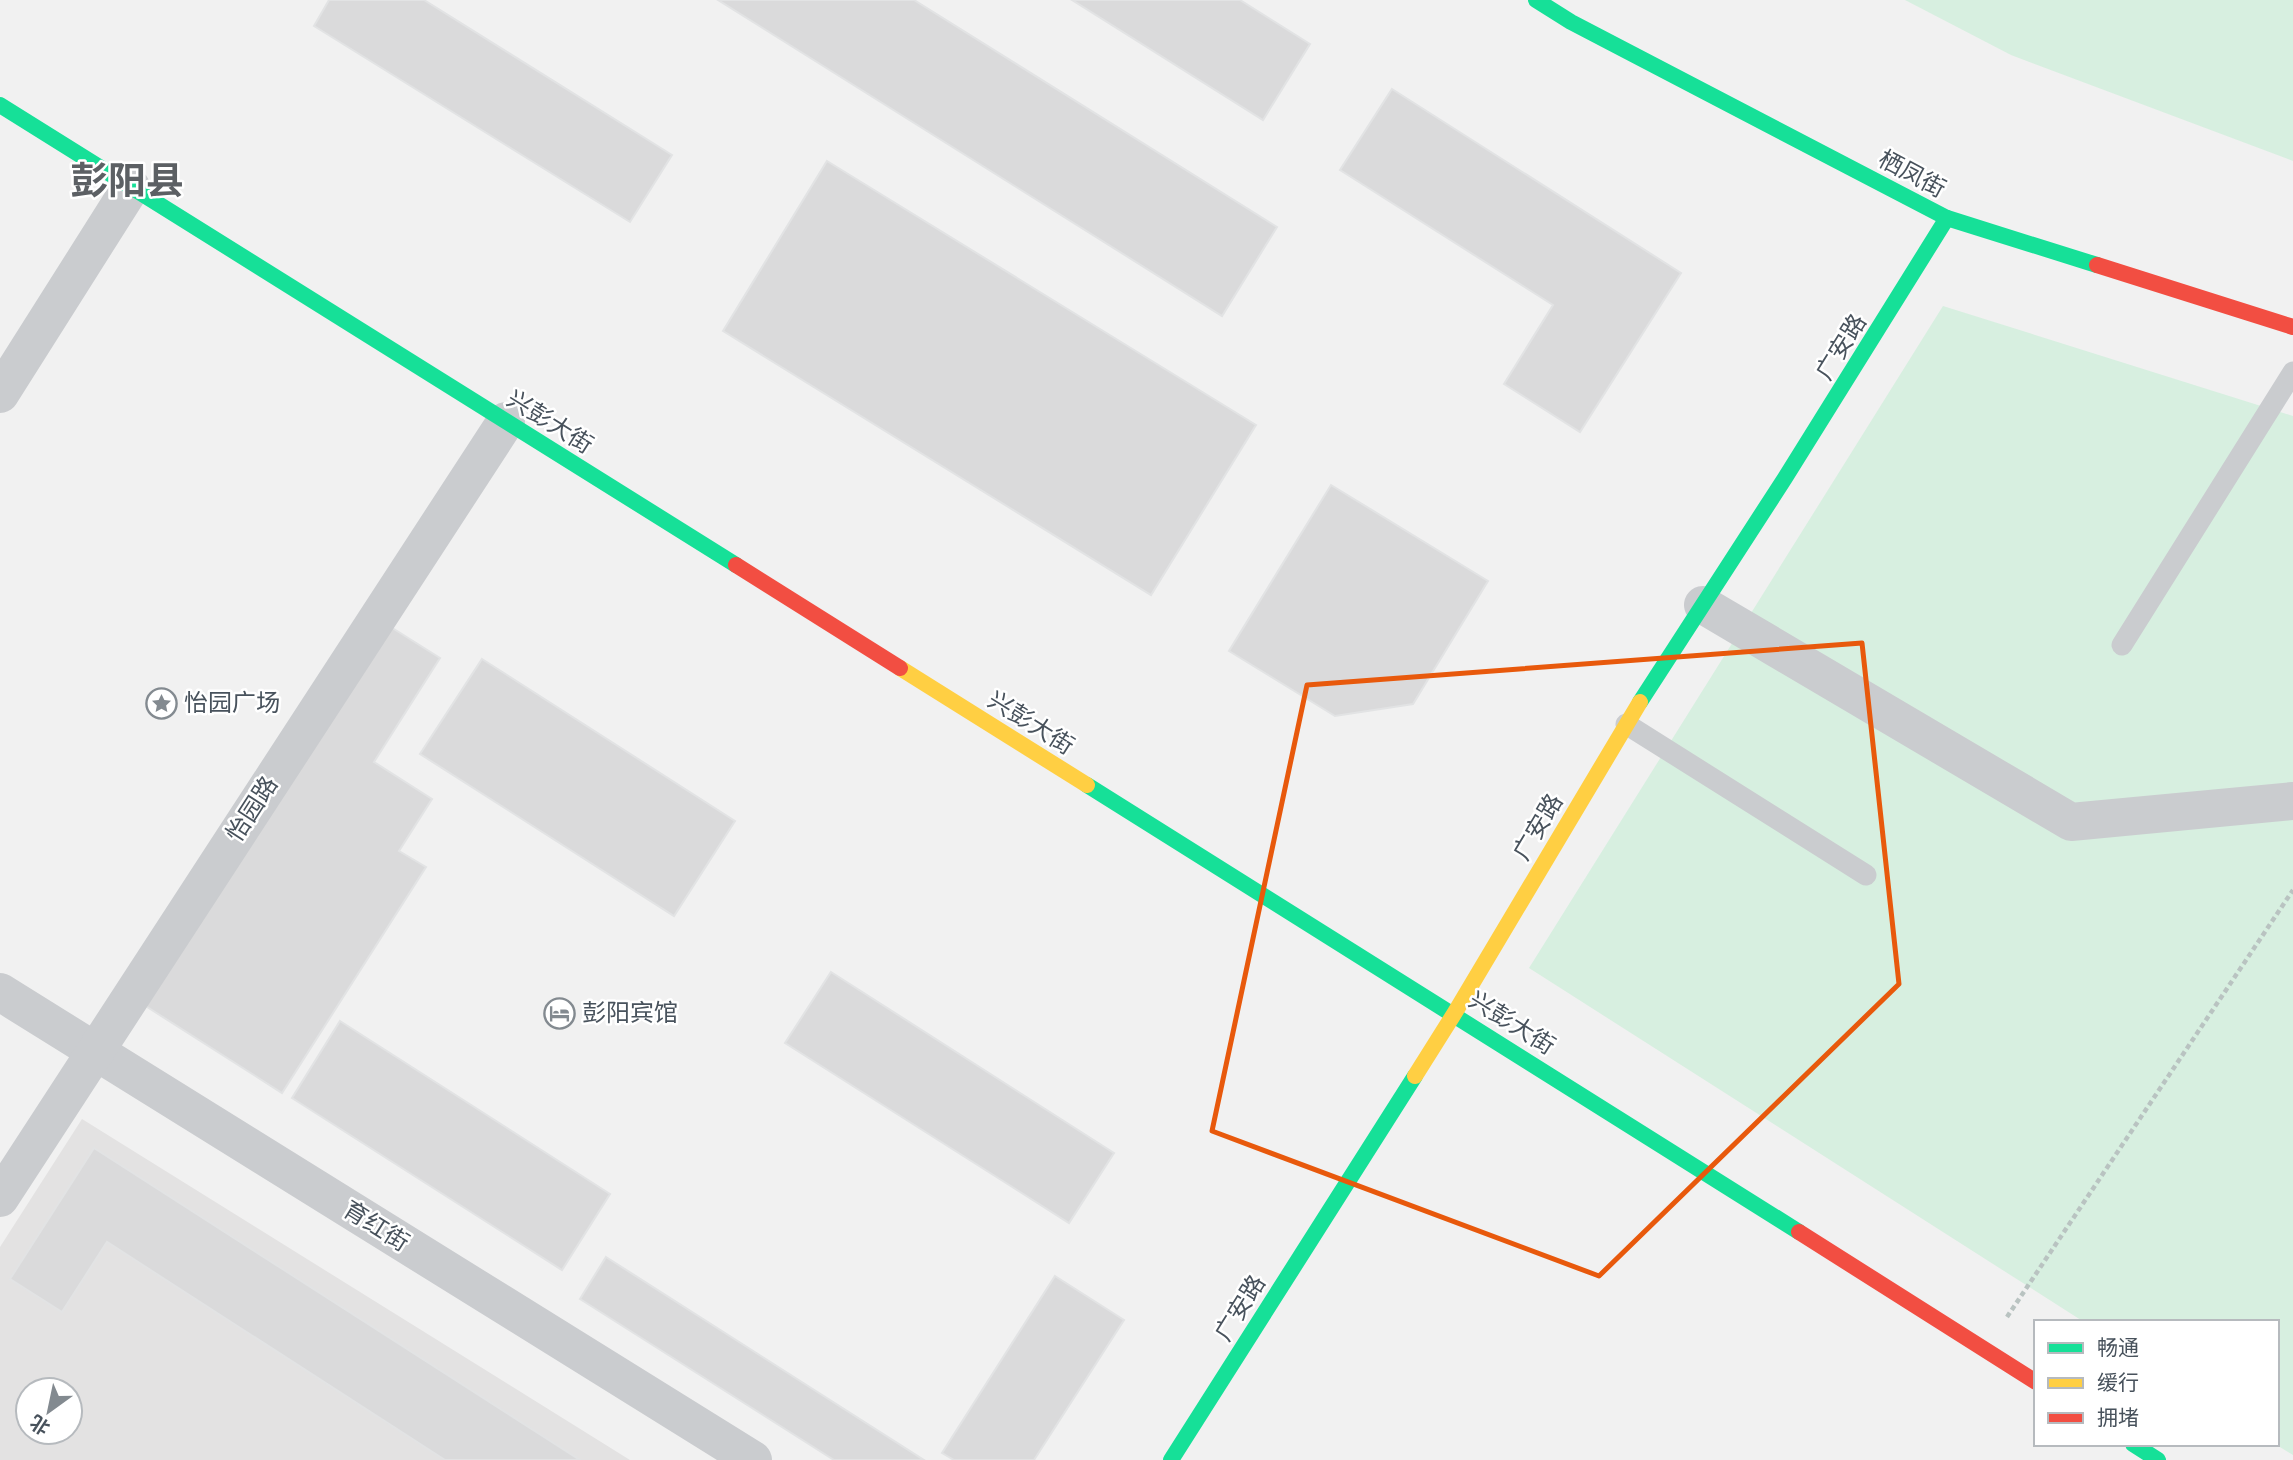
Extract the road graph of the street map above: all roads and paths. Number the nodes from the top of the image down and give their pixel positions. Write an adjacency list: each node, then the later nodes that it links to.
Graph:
1 (1536, 0): 4 (main road, 栖凤街)
2 (0, 105): 3 (main road, 兴彭大街)
3 (131, 187): 7 (street); 8 (main road, 兴彭大街)
4 (1947, 218): 5 (main road, 栖凤街); 9 (main road, 广安路)
5 (2293, 327)
6 (2293, 372): 10 (lane)
7 (0, 394)
8 (506, 421): 16 (main road, 兴彭大街); 17 (street, 怡园路)
9 (1703, 605): 11 (main road, 广安路); 12 (street)
10 (2122, 645)
11 (1626, 724): 13 (lane); 16 (main road, 广安路)
12 (2293, 801)
13 (1866, 875)
14 (2293, 890): 19 (path)
15 (0, 992): 17 (street, 育红街)
16 (1454, 1014): 19 (main road, 兴彭大街); 23 (main road, 广安路)
17 (94, 1051): 18 (street, 怡园路); 22 (street, 育红街)
18 (0, 1198)
19 (1985, 1350): 20 (main road, 兴彭大街)
20 (2034, 1381)
21 (2136, 1446): 24 (main road)
22 (753, 1460)
23 (1171, 1460)
24 (2158, 1460)

